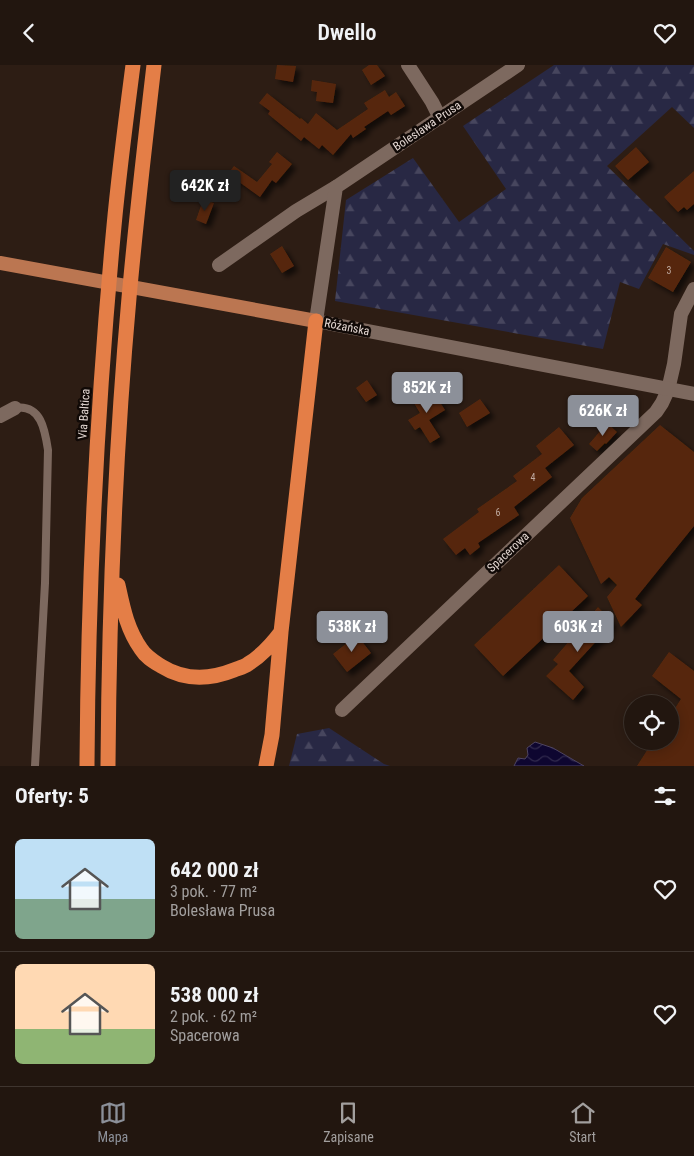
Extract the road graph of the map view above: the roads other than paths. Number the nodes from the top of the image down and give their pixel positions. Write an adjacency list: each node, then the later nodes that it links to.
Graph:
1 (133, 65): 19 (highway, Via Baltica)
2 (154, 65): 15 (highway)
3 (408, 65): 5 (street)
4 (518, 65): 5 (street, Bolesława Prusa)
5 (440, 118): 6 (street, Bolesława Prusa)
6 (336, 187): 8 (street, Bolesława Prusa); 10 (street)
7 (0, 263): 10 (main road, Różańska)
8 (219, 265)
9 (694, 289): 11 (street, Spacerowa)
10 (316, 321): 11 (street, Różańska); 16 (highway)
11 (668, 390): 12 (street, Różańska); 17 (street, Spacerowa)
12 (694, 394)
13 (15, 408): 14 (street); 18 (lane)
14 (0, 417)
15 (113, 558): 16 (highway); 20 (highway)
16 (280, 632): 21 (highway)
17 (342, 710)
18 (36, 766)
19 (87, 766)
20 (108, 766)
21 (266, 766)

